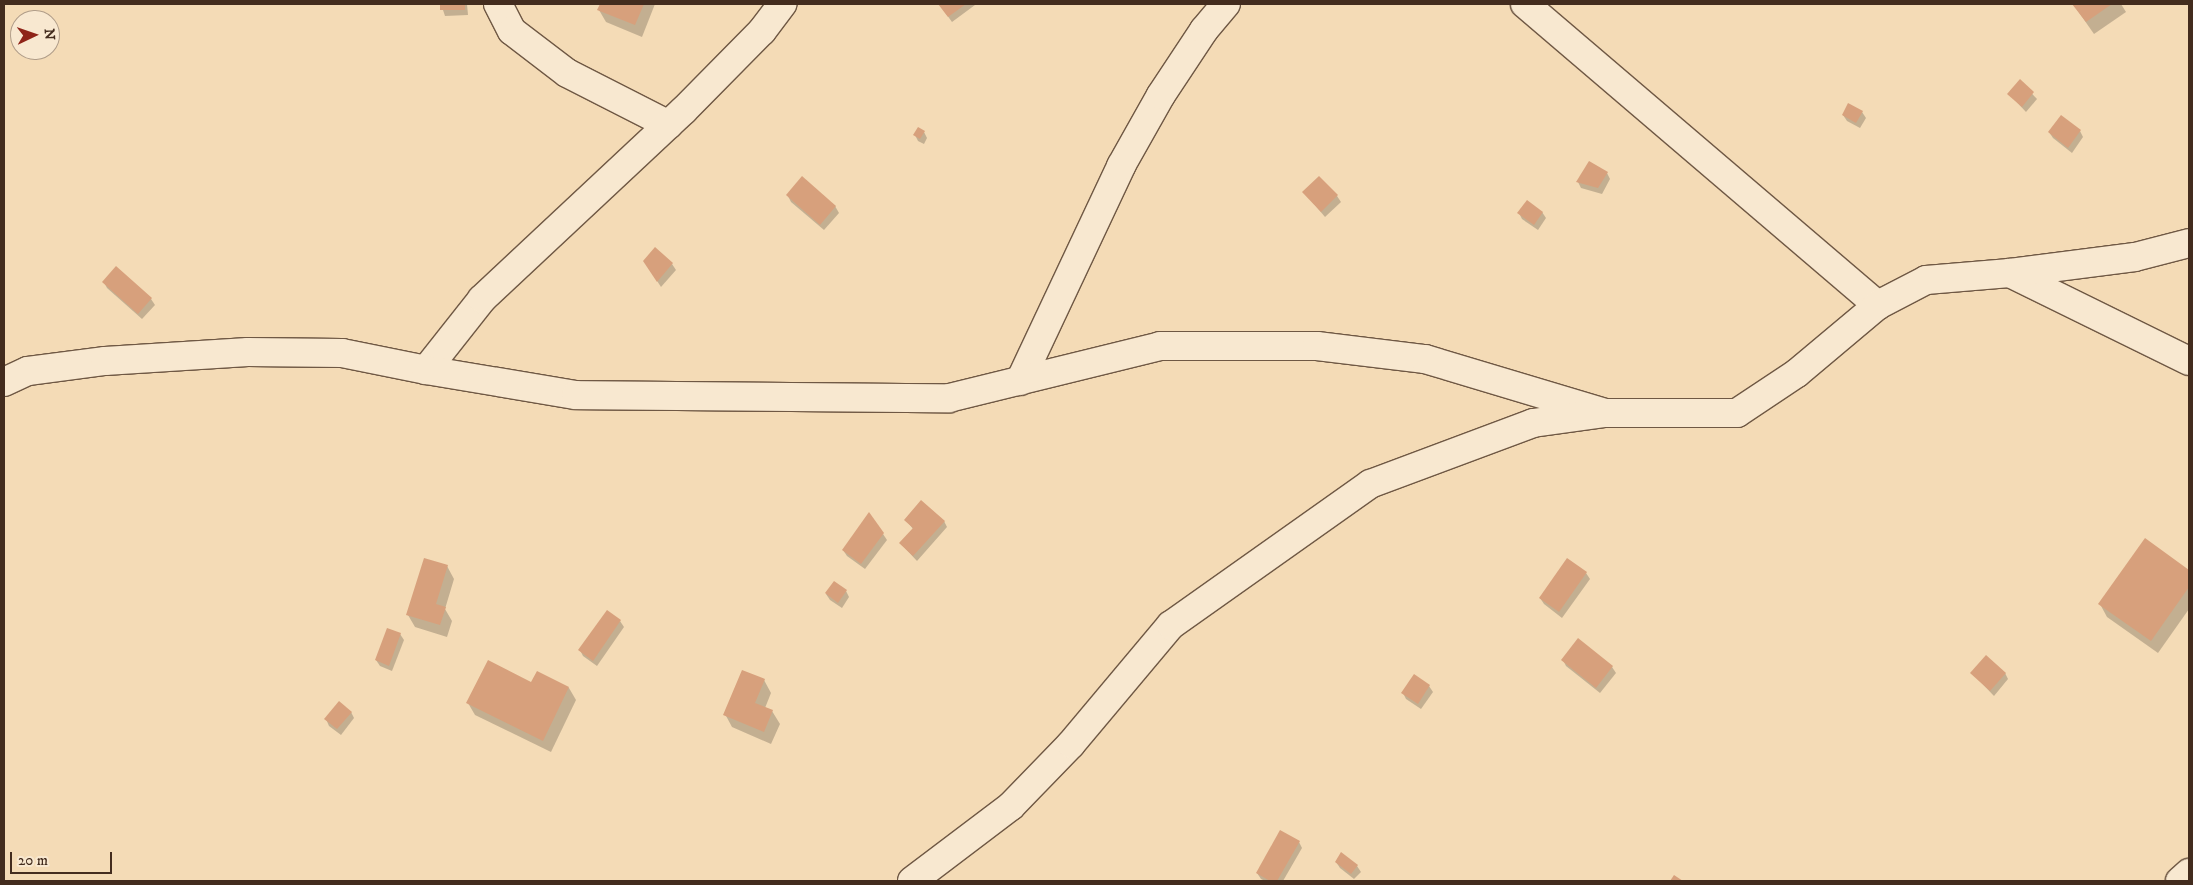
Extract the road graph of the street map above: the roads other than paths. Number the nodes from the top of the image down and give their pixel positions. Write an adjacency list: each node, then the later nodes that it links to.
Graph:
1 (498, 4): 5 (street)
2 (782, 4): 5 (street)
3 (1226, 4): 11 (street)
4 (1525, 4): 8 (street)
5 (669, 125): 10 (street)
6 (2189, 243): 7 (street)
7 (2010, 273): 8 (street); 9 (street)
8 (1878, 306): 13 (street)
9 (2189, 361)
10 (426, 370): 11 (street); 12 (street)
11 (1020, 380): 13 (street)
12 (4, 382)
13 (1605, 413): 15 (street)
14 (2189, 873): 16 (street)
15 (912, 881)
16 (2180, 881)

